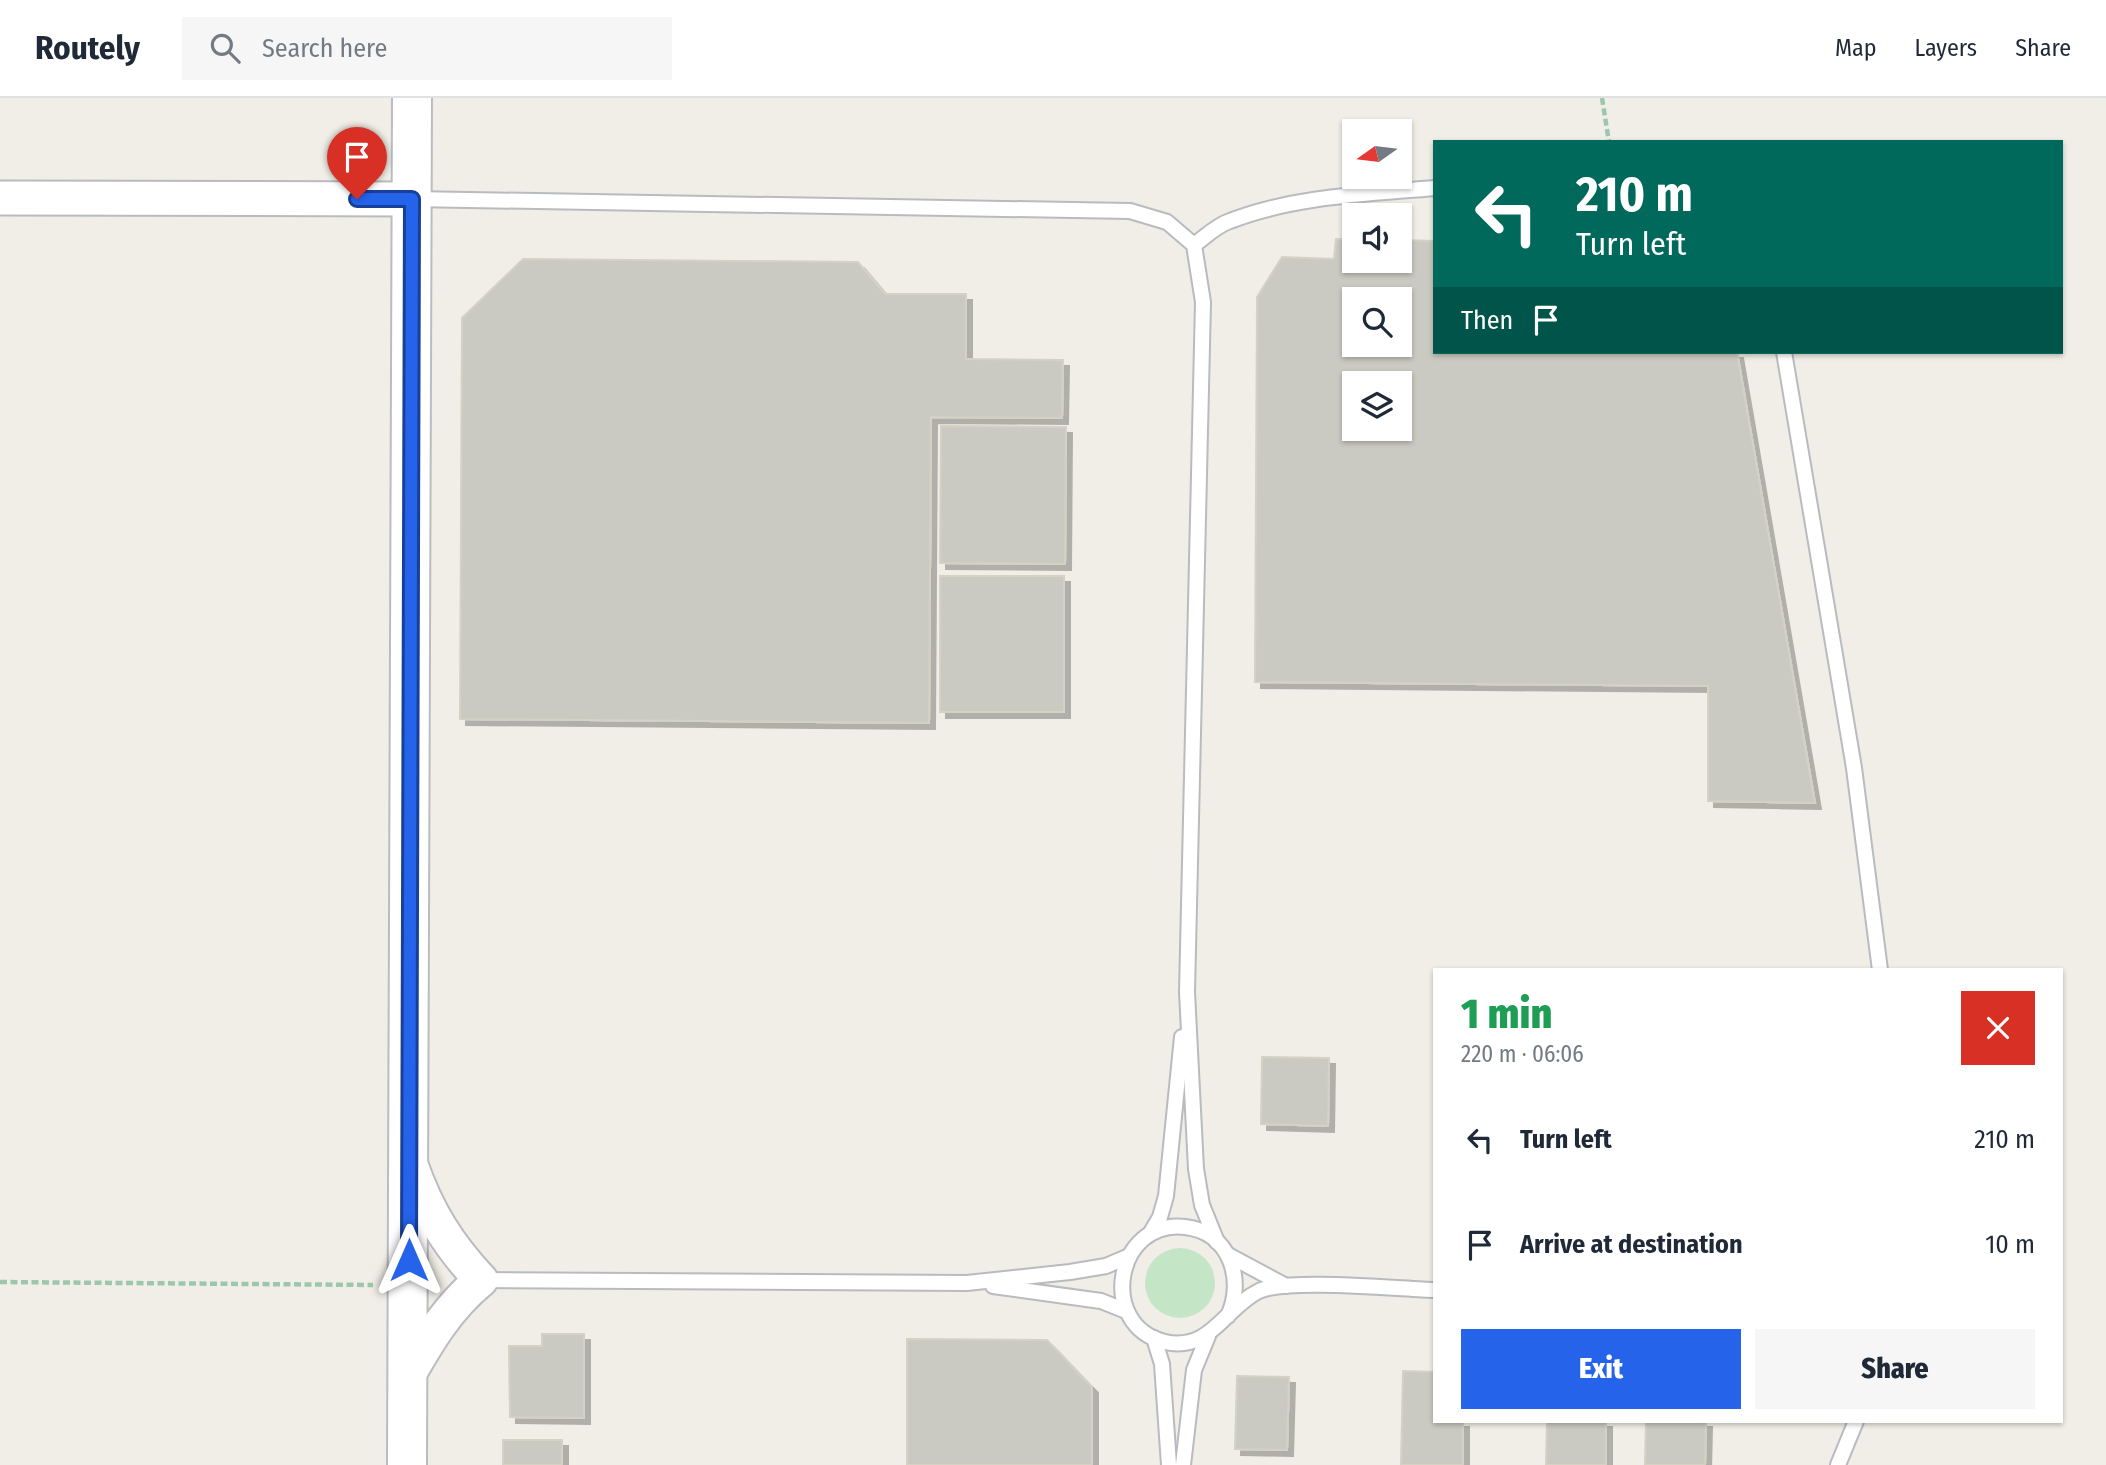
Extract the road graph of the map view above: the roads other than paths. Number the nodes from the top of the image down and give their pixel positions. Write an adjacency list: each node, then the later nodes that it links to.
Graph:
1 (412, 98): 4 (main road)
2 (1433, 188): 5 (lane)
3 (0, 198): 4 (street)
4 (412, 199): 5 (lane); 9 (main road)
5 (1194, 245): 8 (lane)
6 (1784, 354): 7 (lane)
7 (1880, 968)
8 (1187, 992): 10 (lane); 11 (lane)
9 (409, 1159): 14 (street); 22 (main road)
10 (1150, 1234): 11 (lane); 13 (lane)
11 (1217, 1242): 12 (lane)
12 (1228, 1255): 16 (lane); 19 (lane)
13 (1128, 1257): 15 (lane); 18 (lane)
14 (481, 1280): 15 (lane); 22 (street)
15 (967, 1283): 18 (lane)
16 (1286, 1286): 17 (lane); 19 (lane)
17 (1433, 1290)
18 (1126, 1311): 21 (lane)
19 (1228, 1316): 20 (lane)
20 (1208, 1336): 21 (lane); 26 (lane)
21 (1154, 1338): 25 (lane)
22 (408, 1376): 24 (main road)
23 (1855, 1423): 27 (lane)
24 (407, 1465)
25 (1169, 1465)
26 (1183, 1465)
27 (1838, 1465)

